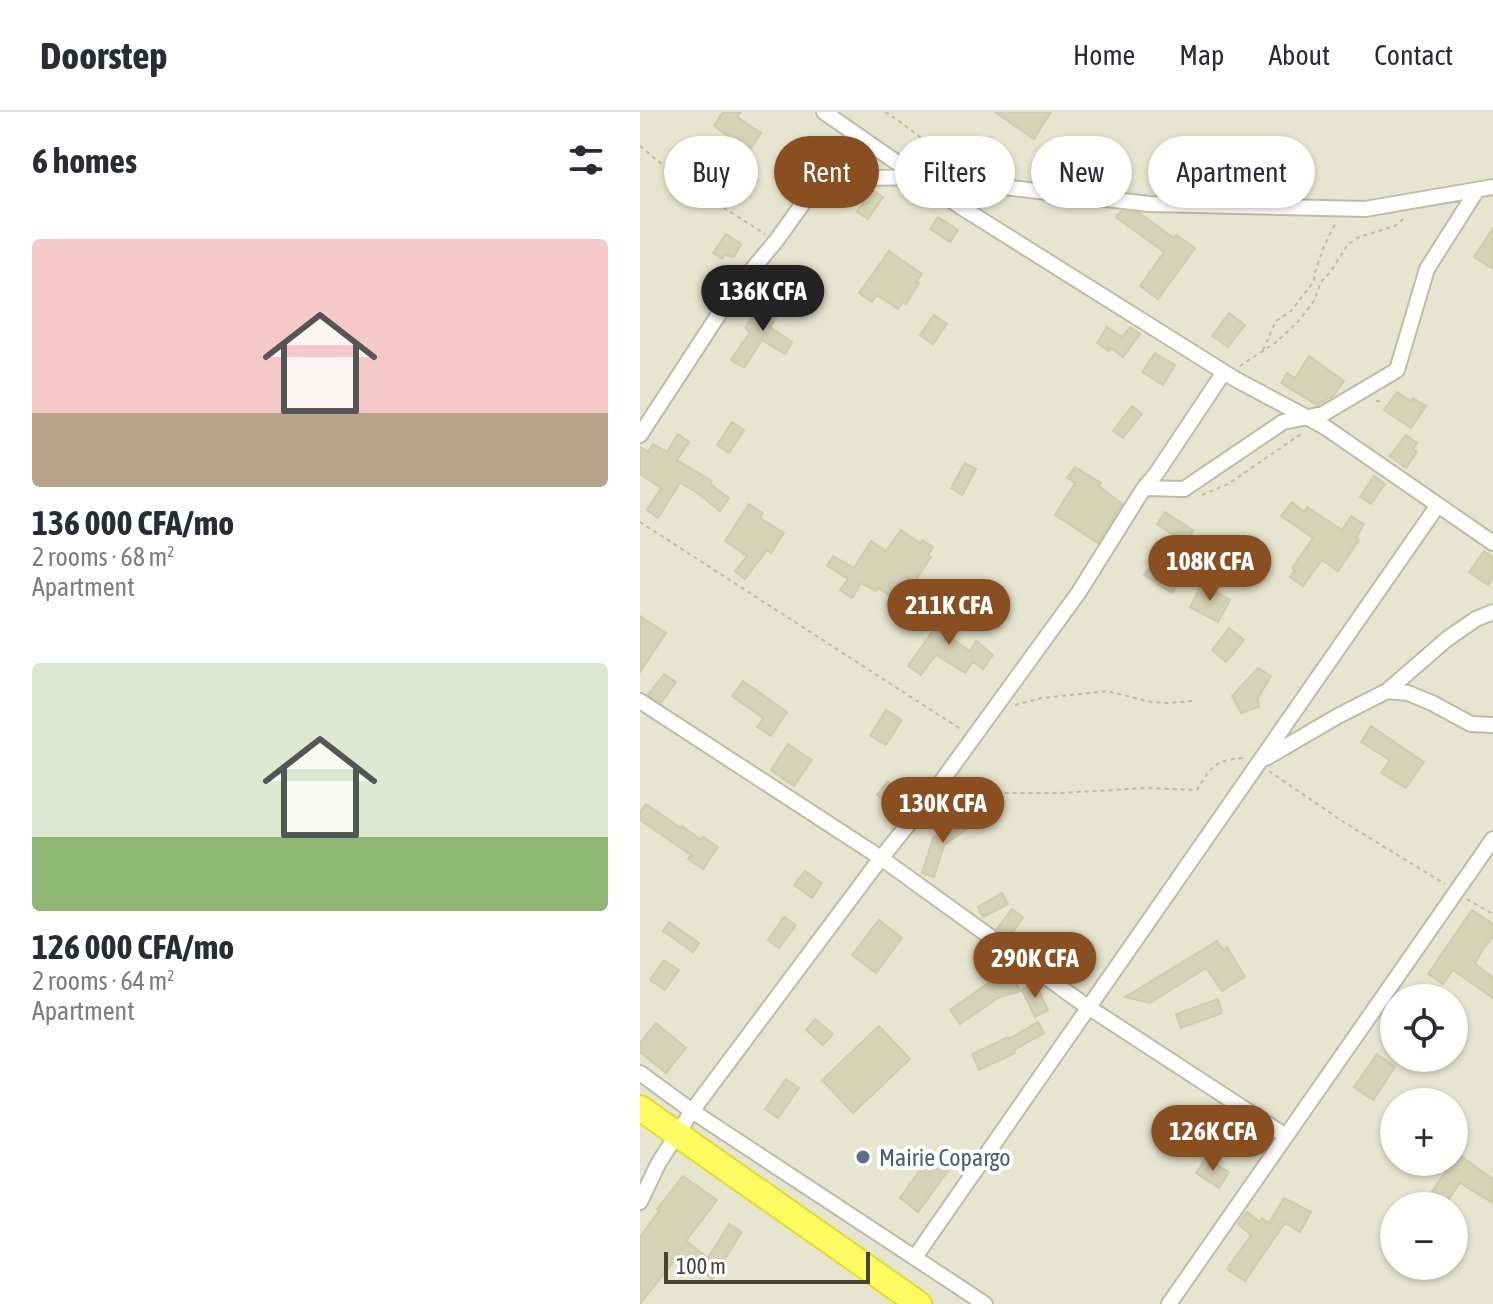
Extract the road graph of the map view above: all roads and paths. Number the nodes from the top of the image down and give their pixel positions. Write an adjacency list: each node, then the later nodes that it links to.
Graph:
1 (824, 112): 5 (street)
2 (885, 112): 3 (path)
3 (922, 136)
4 (640, 146): 13 (path)
5 (895, 161)
6 (895, 177): 13 (street)
7 (1493, 187): 9 (street)
8 (1015, 188): 11 (street)
9 (1477, 190): 11 (street); 18 (street)
10 (963, 208): 15 (street)
11 (1342, 209): 14 (path)
12 (1405, 216): 14 (path)
13 (776, 241): 20 (street)
14 (1262, 352): 15 (path)
15 (1224, 372): 18 (street); 21 (street)
16 (1375, 400): 17 (path)
17 (1383, 402)
18 (1305, 416): 19 (street); 21 (street)
19 (1321, 425): 22 (path); 23 (street)
20 (640, 435)
21 (1144, 488): 30 (street)
22 (1192, 496)
23 (1438, 505): 25 (street); 33 (street)
24 (640, 522): 32 (path)
25 (1493, 543)
26 (1493, 612): 27 (street)
27 (1387, 691): 31 (street); 33 (street)
28 (640, 701): 36 (street)
29 (1193, 701): 30 (path)
30 (998, 703): 32 (street)
31 (1493, 725)
32 (974, 737): 34 (street)
33 (1259, 763): 34 (path); 37 (path); 39 (street)
34 (928, 800): 36 (street)
35 (1493, 839): 37 (street)
36 (881, 858): 39 (street); 42 (street)
37 (1456, 892): 38 (path); 44 (street)
38 (1493, 914)
39 (1089, 1007): 44 (street); 46 (street)
40 (640, 1073): 42 (street)
41 (640, 1108): 43 (highway)
42 (692, 1111): 43 (street); 46 (street)
43 (677, 1134): 45 (street); 47 (highway)
44 (1286, 1136): 49 (street)
45 (640, 1202)
46 (915, 1257): 48 (street)
47 (919, 1304)
48 (985, 1304)
49 (1169, 1304)

